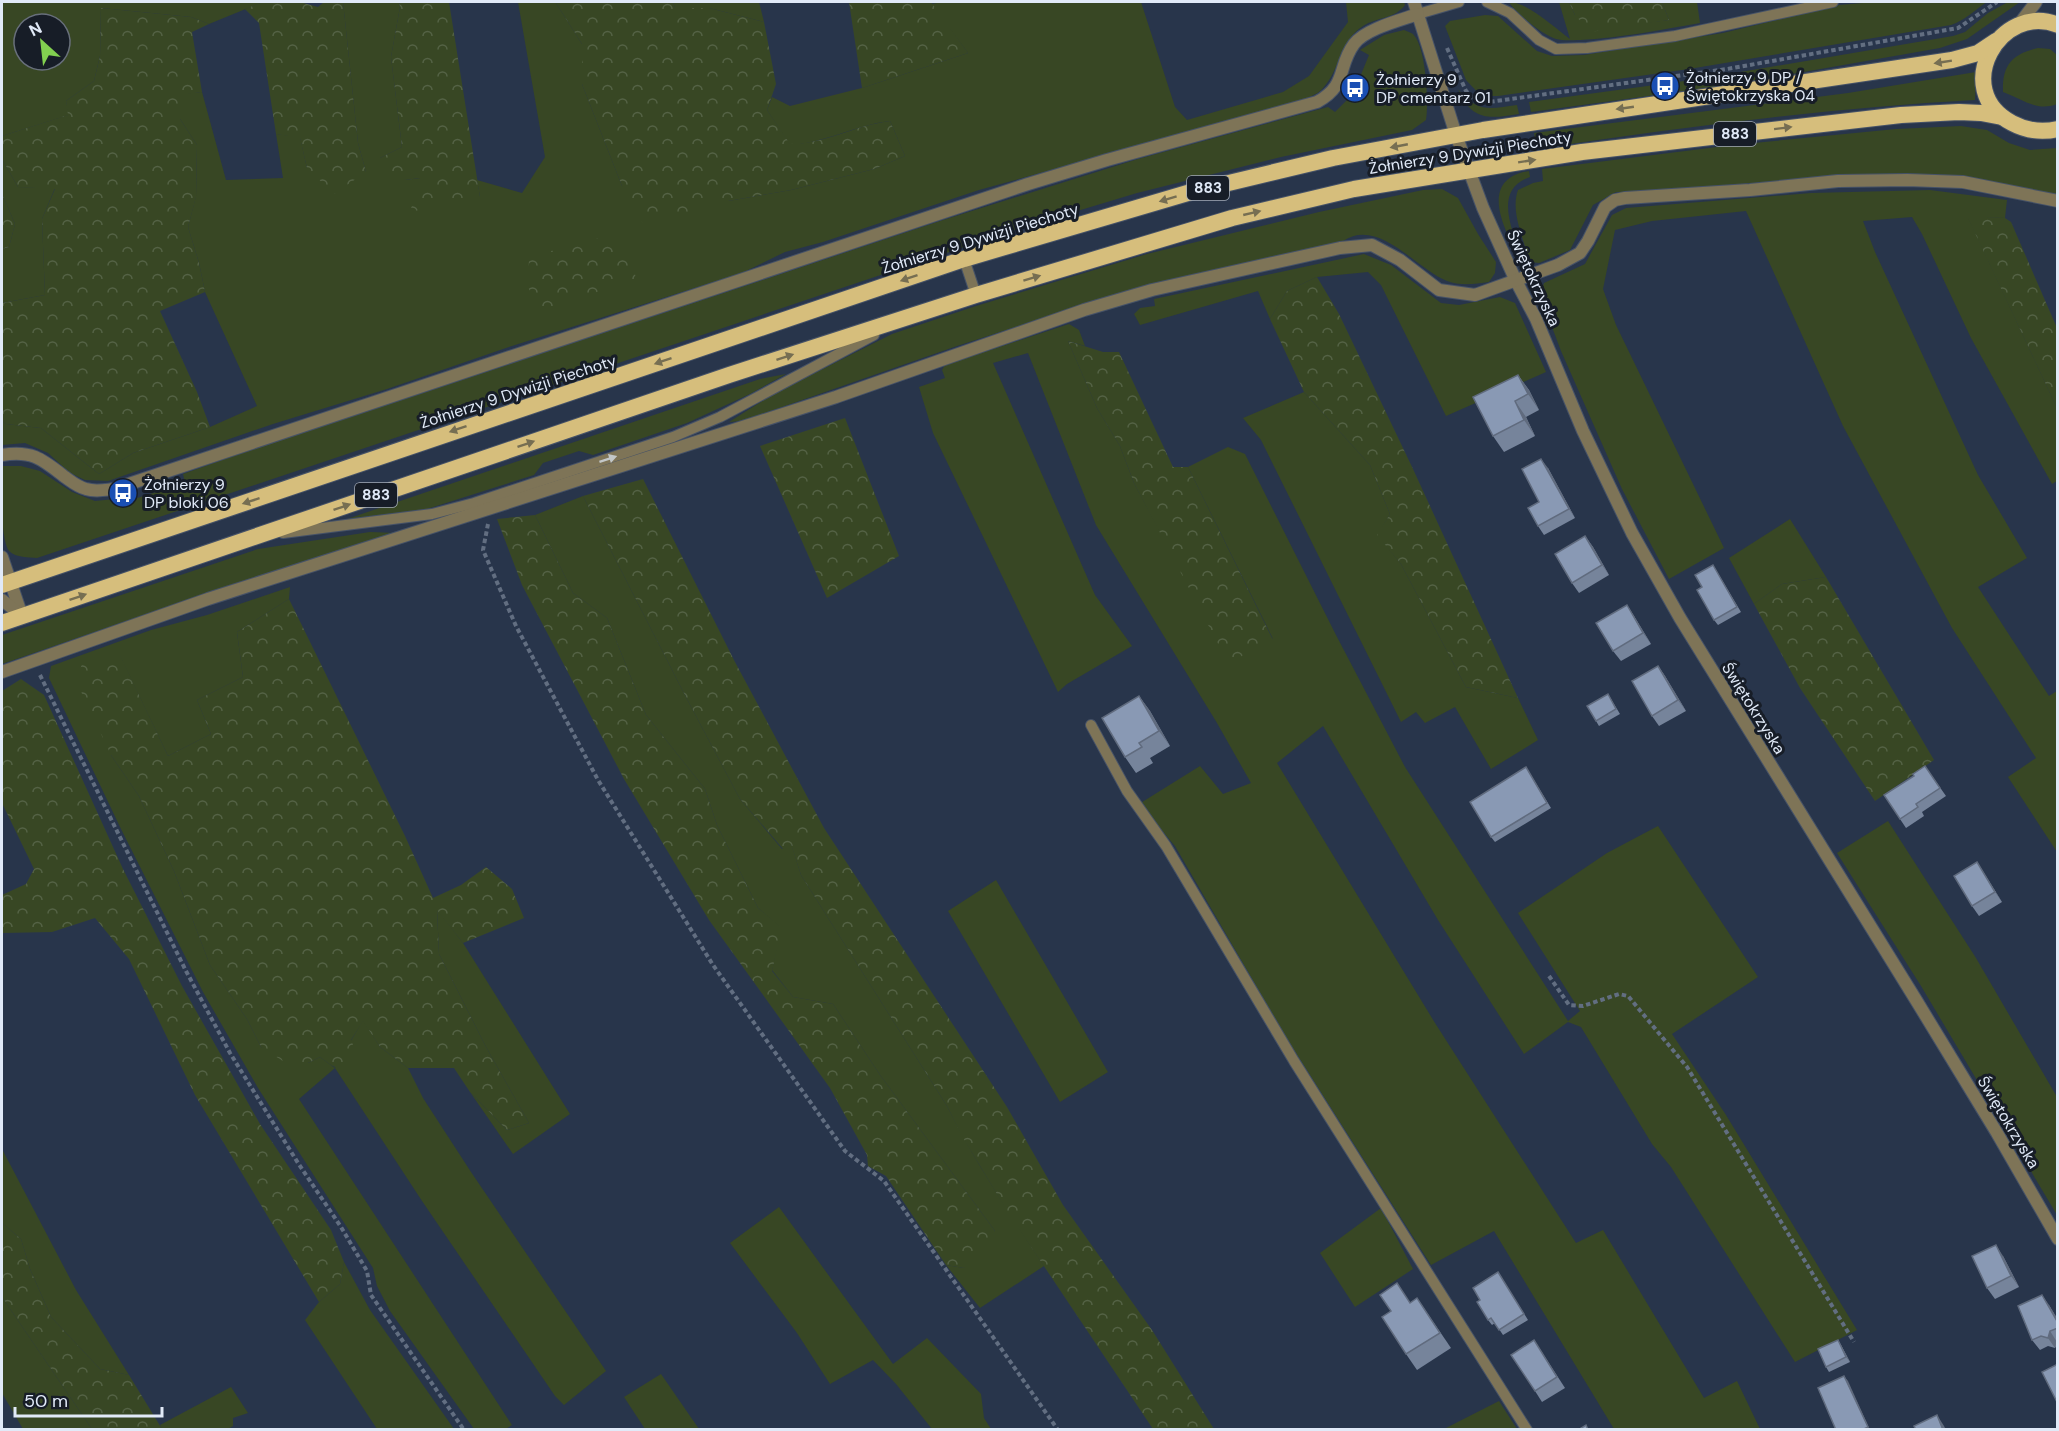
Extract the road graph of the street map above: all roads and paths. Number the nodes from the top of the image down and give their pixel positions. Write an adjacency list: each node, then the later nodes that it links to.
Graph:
1 (1459, 2): 6 (lane)
2 (1487, 2): 3 (lane)
3 (1833, 2)
4 (1997, 2): 10 (path)
5 (2036, 2): 8 (street)
6 (1416, 8): 13 (street); 20 (street)
7 (2058, 26): 8 (highway, 883)
8 (2017, 27): 9 (highway, 883)
9 (1996, 41): 11 (highway, 883); 13 (highway, Żołnierzy 9 Dywizji Piechoty / 883, one-way to 13)
10 (1446, 44)
11 (2002, 117): 12 (highway, 883); 14 (highway, Żołnierzy 9 Dywizji Piechoty / 883, one-way to 11)
12 (2055, 129)
13 (1456, 135): 14 (street, Świętokrzyska); 16 (highway, Żołnierzy 9 Dywizji Piechoty / 883, one-way to 16)
14 (1470, 170): 17 (street, Świętokrzyska); 18 (highway, Żołnierzy 9 Dywizji Piechoty / 883, one-way to 14)
15 (2058, 201): 17 (street)
16 (964, 259): 18 (lane); 24 (highway, Żołnierzy 9 Dywizji Piechoty / 883, one-way to 24)
17 (1516, 281): 21 (street); 32 (street, Świętokrzyska)
18 (976, 295): 19 (highway, Żołnierzy 9 Dywizji Piechoty / 883)
19 (918, 314): 22 (highway, Żołnierzy 9 Dywizji Piechoty / 883, one-way to 19); 22 (lane, one-way to 19)
20 (2, 455)
21 (494, 508): 28 (street); 35 (path)
22 (256, 536): 26 (highway, Żołnierzy 9 Dywizji Piechoty / 883, one-way to 22)
23 (2, 557): 24 (street)
24 (4, 587): 26 (street)
25 (2, 600): 26 (street)
26 (22, 616): 27 (highway, Żołnierzy 9 Dywizji Piechoty / 883)
27 (2, 624)
28 (33, 660): 29 (street); 34 (path)
29 (2, 672)
30 (1090, 725): 36 (lane)
31 (1549, 976): 33 (path)
32 (2058, 1239)
33 (1854, 1342)
34 (464, 1430)
35 (1058, 1430)
36 (1527, 1430)

